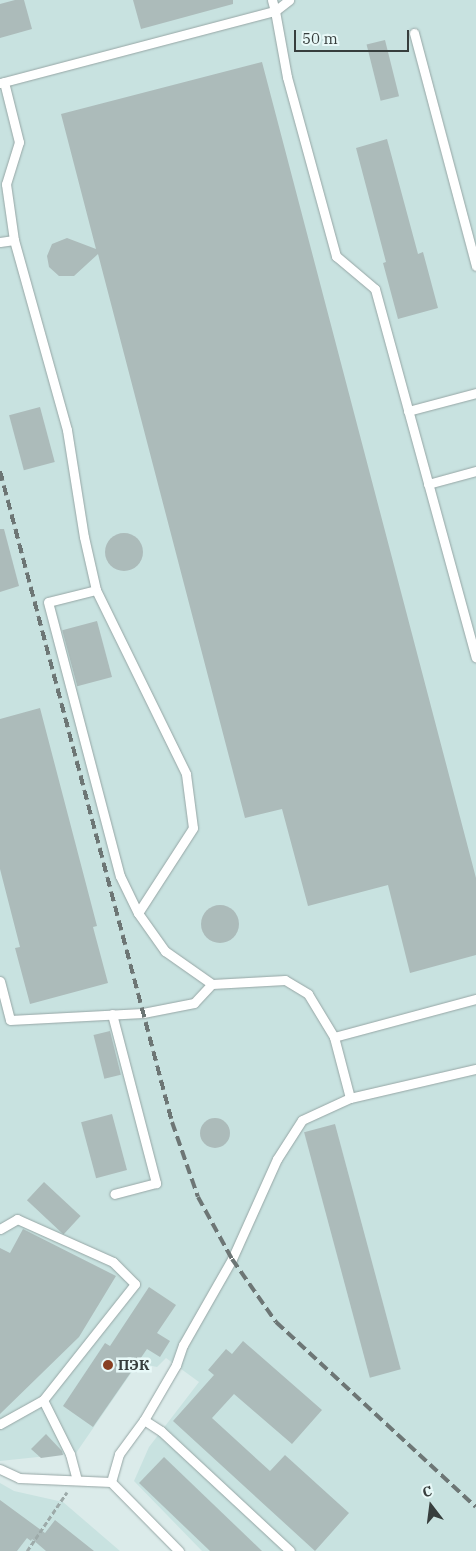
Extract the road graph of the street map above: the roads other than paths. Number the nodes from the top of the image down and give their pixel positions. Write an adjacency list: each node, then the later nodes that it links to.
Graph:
1 (272, 0): 3 (lane)
2 (289, 0): 3 (lane)
3 (275, 11): 5 (lane); 10 (lane)
4 (414, 33): 8 (lane)
5 (2, 82): 6 (lane)
6 (14, 240): 7 (lane); 13 (lane)
7 (0, 242)
8 (476, 266)
9 (476, 393): 10 (lane)
10 (408, 411): 12 (lane)
11 (476, 471): 12 (lane)
12 (428, 484): 14 (lane)
13 (96, 590): 15 (lane); 15 (lane)
14 (476, 657)
15 (138, 913): 17 (lane)
16 (0, 981): 19 (lane)
17 (212, 984): 19 (lane); 20 (lane)
18 (476, 1000): 20 (lane)
19 (112, 1014): 23 (lane)
20 (334, 1037): 22 (lane)
21 (476, 1069): 22 (lane)
22 (350, 1098): 26 (lane)
23 (114, 1194)
24 (0, 1230): 25 (lane)
25 (43, 1400): 27 (lane); 29 (lane)
26 (144, 1420): 30 (lane); 32 (lane)
27 (0, 1424)
28 (0, 1469): 29 (lane)
29 (79, 1481): 30 (lane)
30 (111, 1482): 31 (lane)
31 (179, 1551)
32 (290, 1551)

